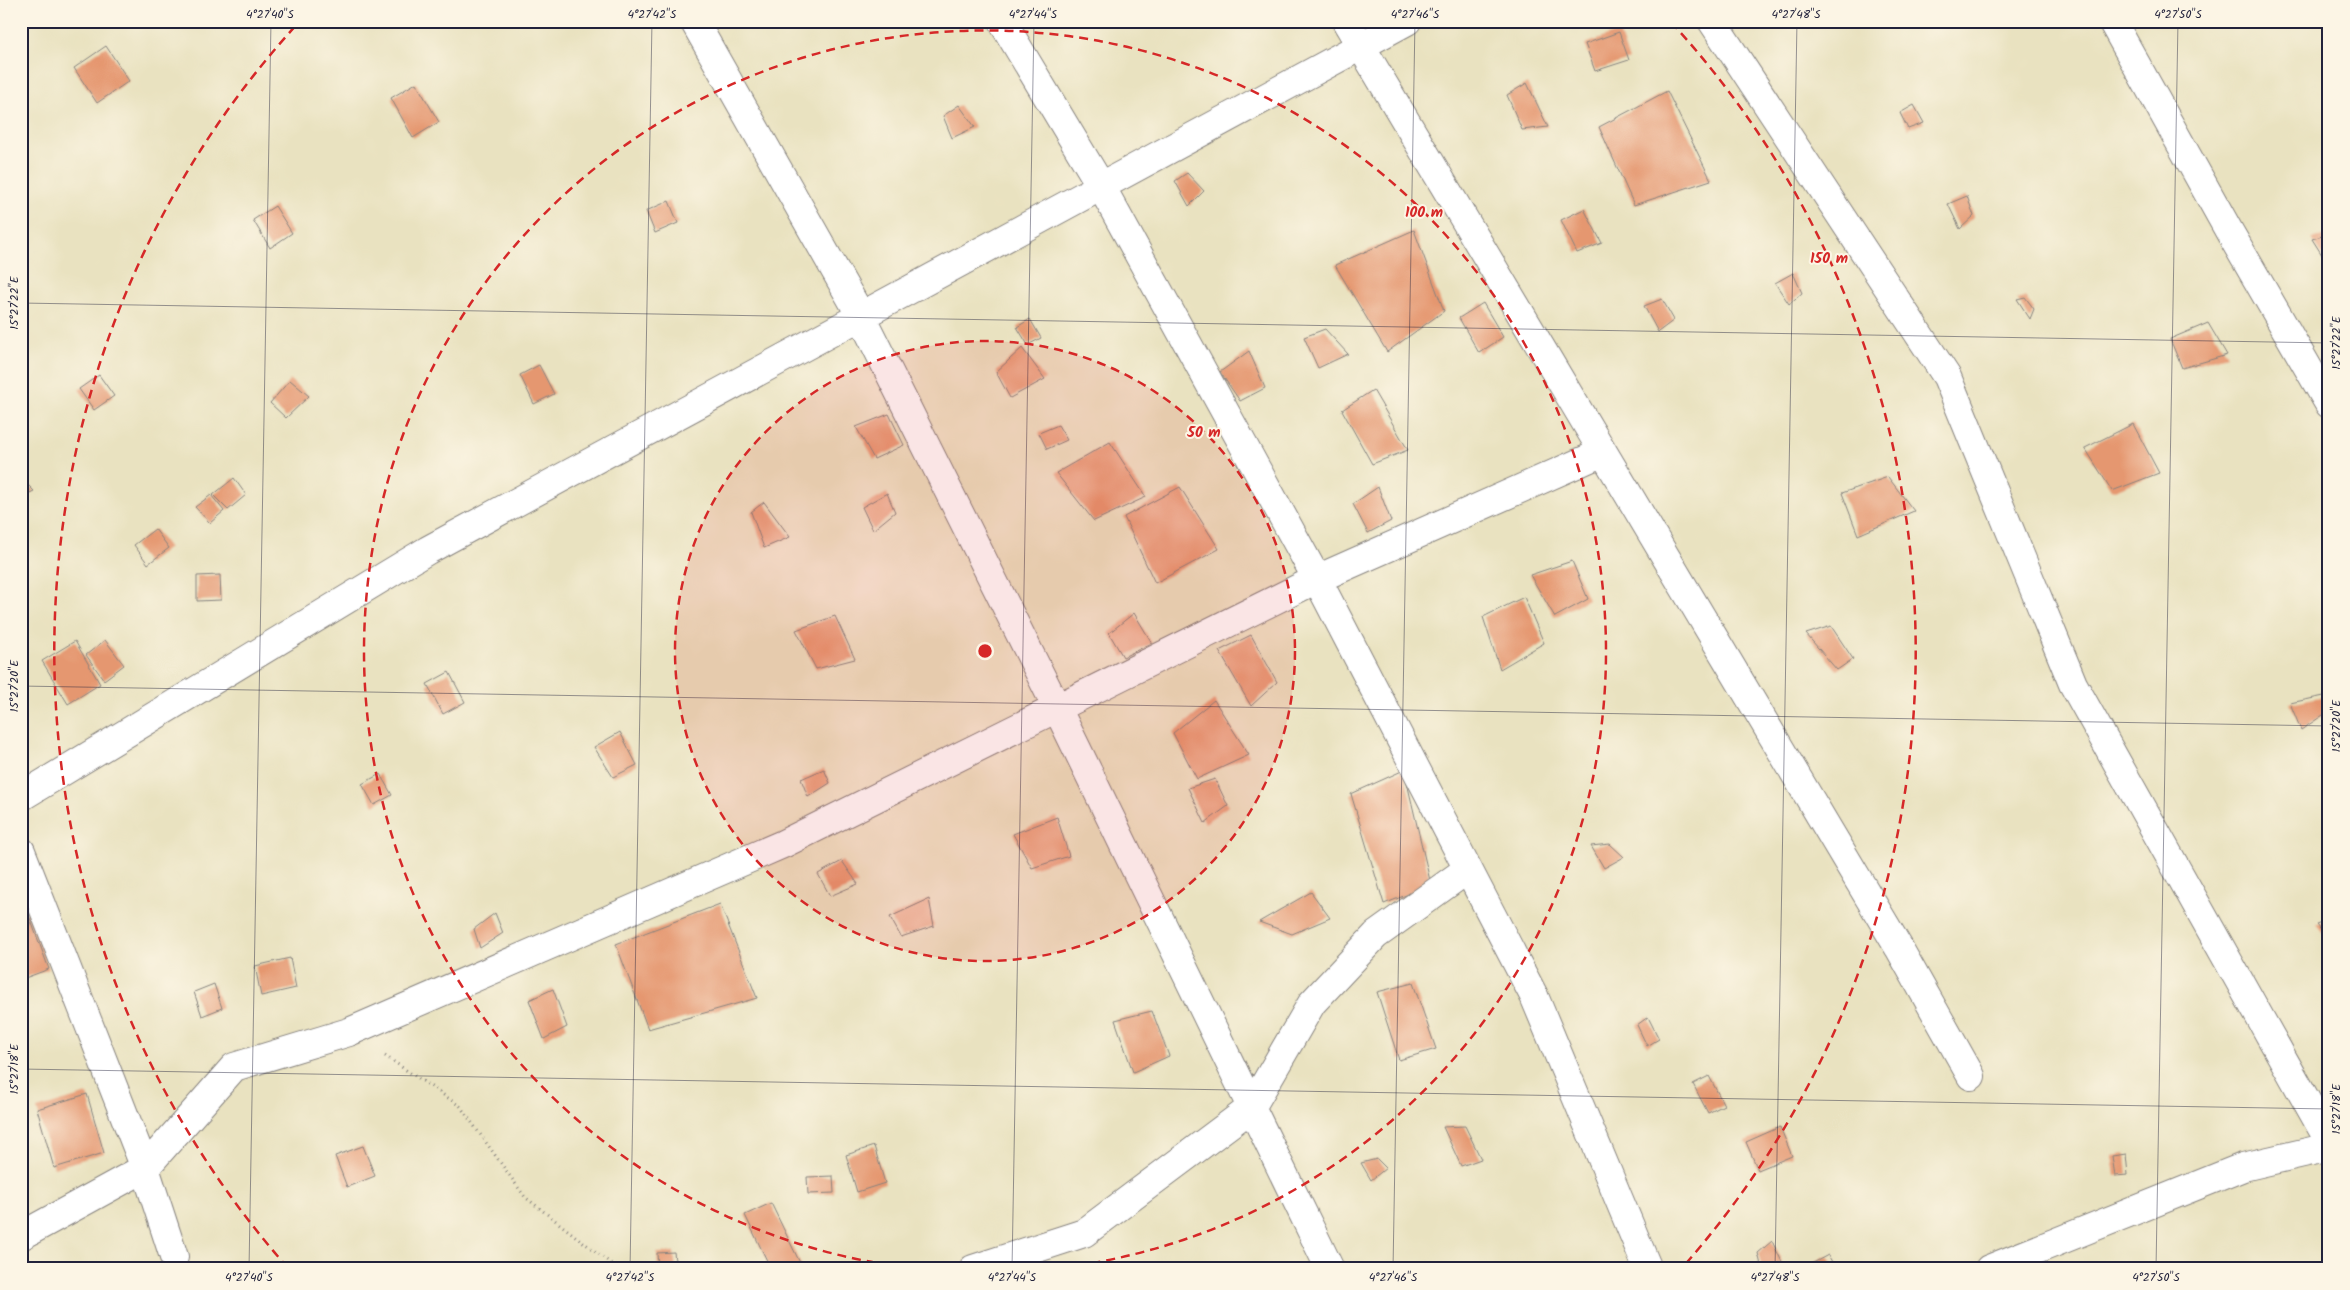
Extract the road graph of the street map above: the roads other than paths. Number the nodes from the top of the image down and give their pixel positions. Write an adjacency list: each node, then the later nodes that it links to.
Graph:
1 (694, 21): 9 (street)
2 (1002, 21): 8 (street)
3 (1346, 21): 7 (street)
4 (1407, 21): 7 (street)
5 (1712, 21): 19 (street)
6 (2112, 21): 10 (street)
7 (1360, 46): 8 (street); 11 (street)
8 (1101, 186): 9 (street); 12 (street)
9 (861, 316): 13 (street); 14 (street)
10 (2329, 404)
11 (1601, 453): 12 (street); 17 (street)
12 (1317, 579): 13 (street); 16 (street)
13 (1057, 708): 18 (street); 21 (street)
14 (21, 797)
15 (21, 851): 21 (street)
16 (1468, 869): 18 (street); 26 (street)
17 (1971, 1076)
18 (1251, 1108): 24 (street); 25 (street)
19 (2329, 1142)
20 (2329, 1147): 27 (street)
21 (145, 1168): 22 (street); 23 (street)
22 (21, 1236)
23 (174, 1257)
24 (973, 1269)
25 (1330, 1269)
26 (1648, 1269)
27 (1989, 1269)

